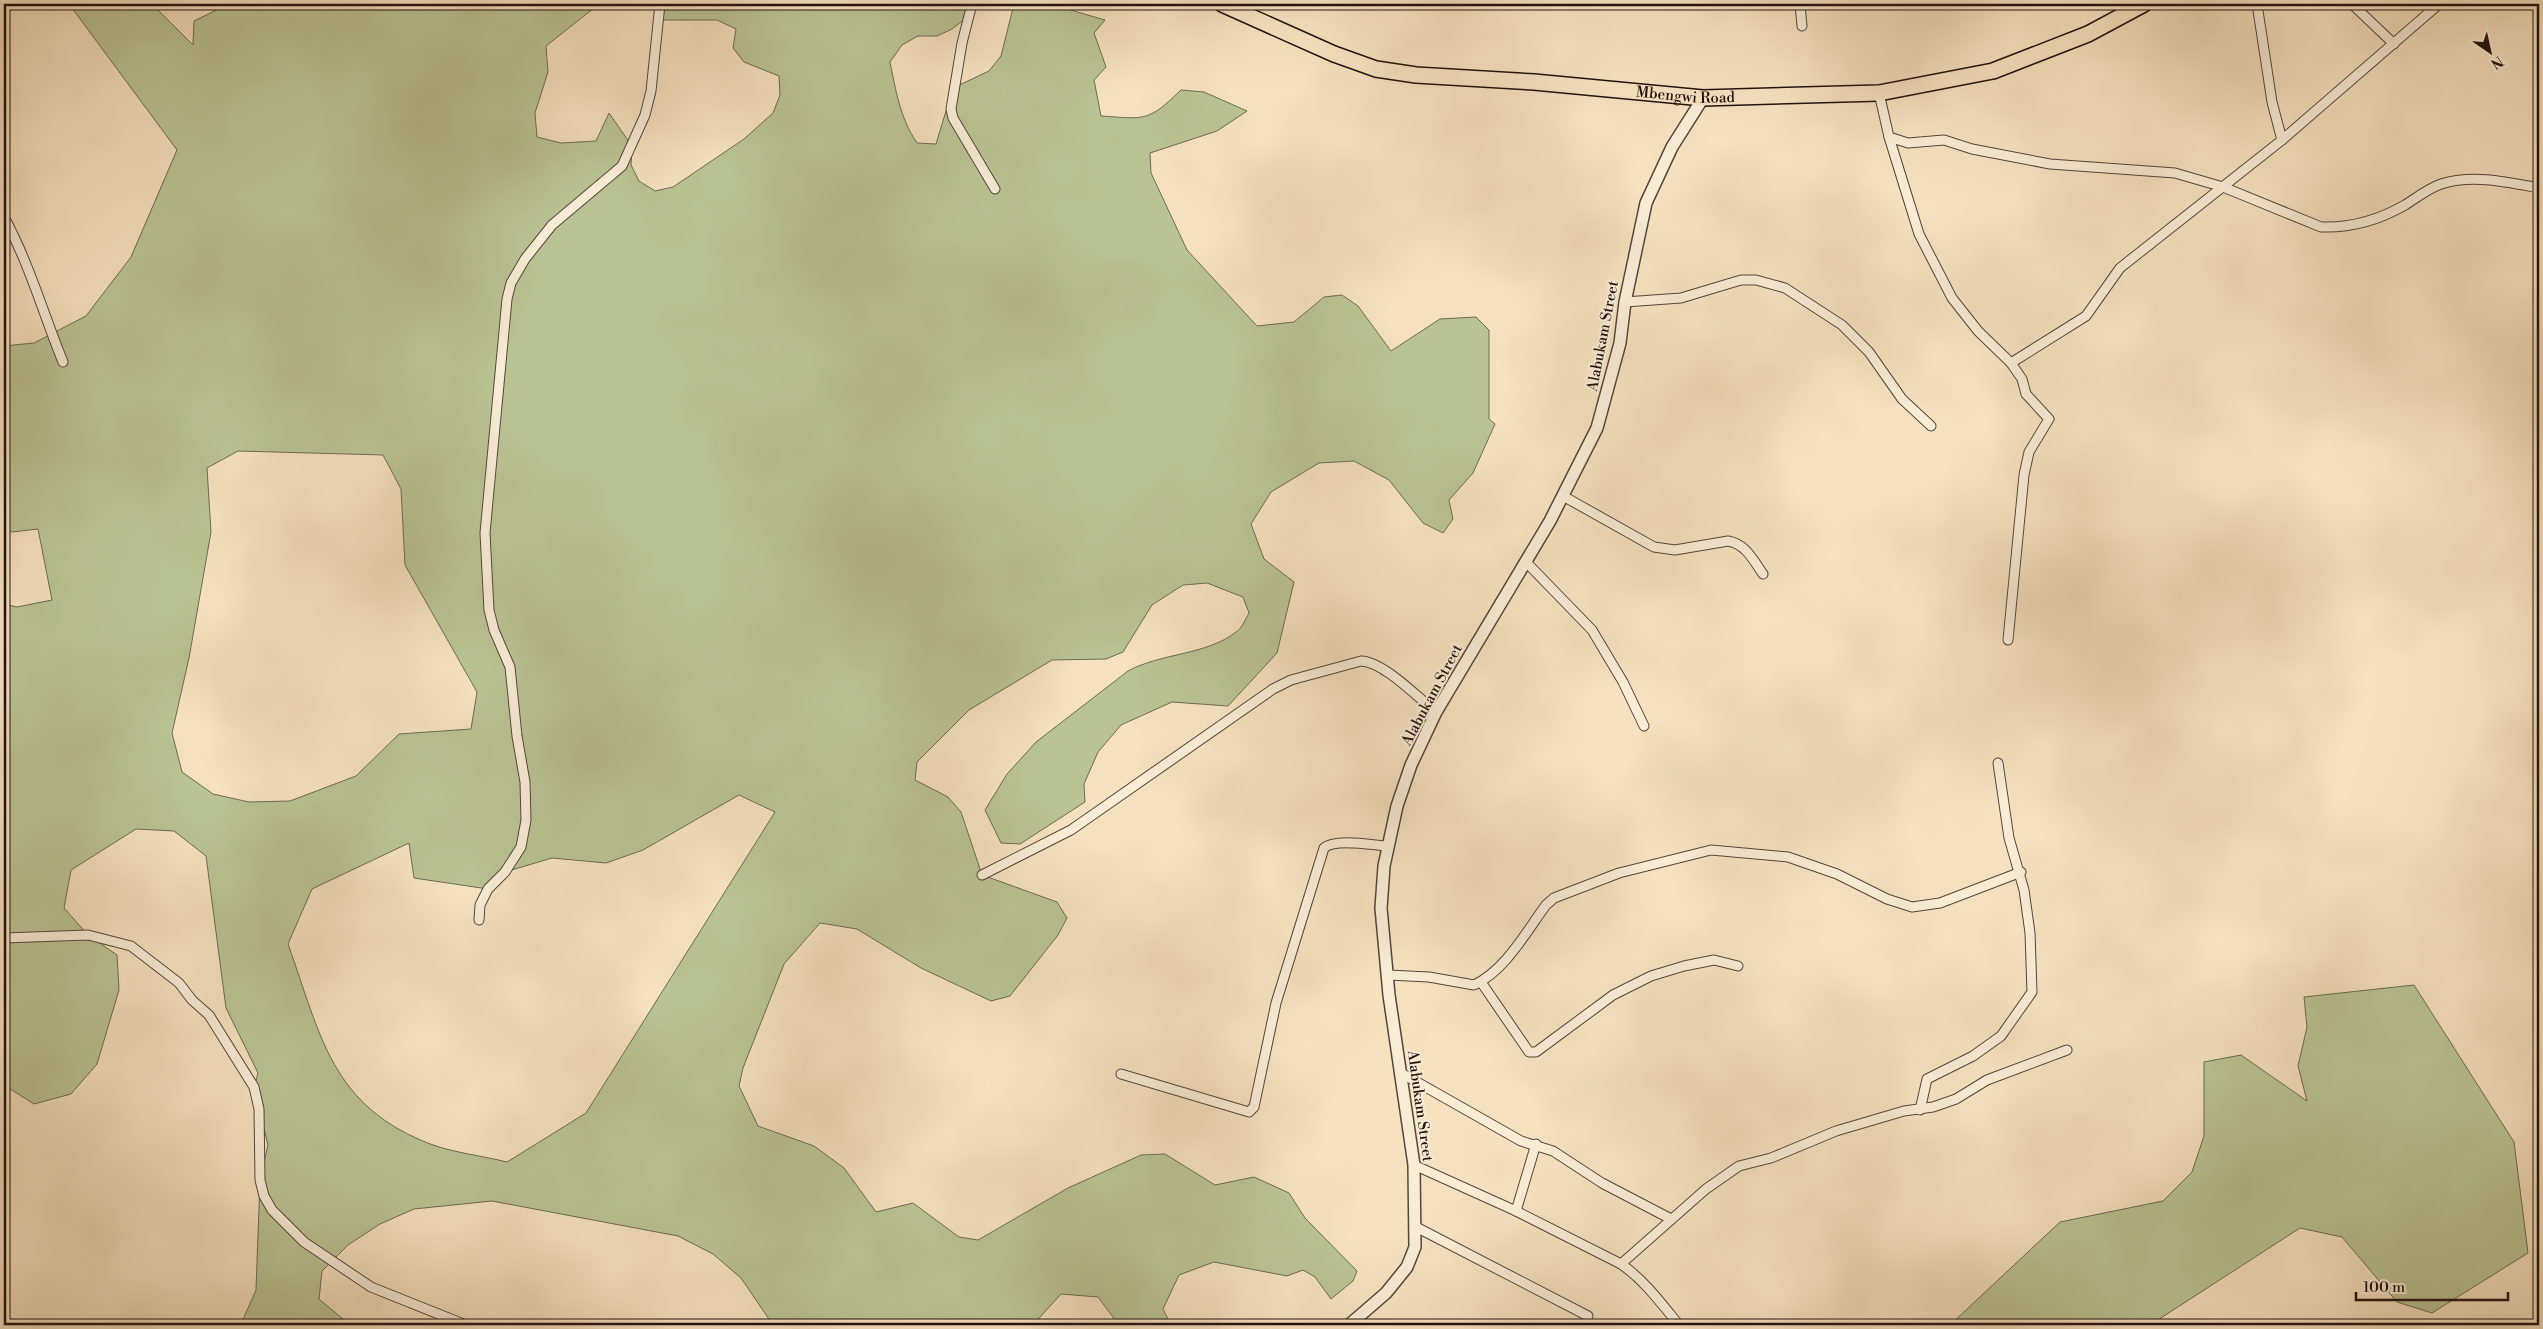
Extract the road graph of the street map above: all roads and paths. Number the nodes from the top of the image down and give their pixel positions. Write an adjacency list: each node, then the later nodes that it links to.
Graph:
1 (660, 4): 33 (street)
2 (972, 4): 17 (street)
3 (1222, 4): 12 (main road, Mbengwi Road)
4 (1800, 4): 9 (street)
5 (2144, 4): 11 (main road, Mbengwi Road)
6 (2257, 4): 14 (street)
7 (2352, 4): 10 (street)
8 (2439, 4): 10 (street)
9 (1802, 26)
10 (2394, 44): 14 (street)
11 (1879, 94): 12 (main road, Mbengwi Road); 13 (street)
12 (1703, 98): 19 (street, Alabukam Street)
13 (1889, 137): 15 (street); 21 (street)
14 (2282, 140): 15 (street)
15 (2223, 187): 16 (street); 21 (street)
16 (2539, 188)
17 (995, 189)
18 (4, 217): 20 (street)
19 (1625, 302): 22 (street); 23 (street, Alabukam Street)
20 (63, 362)
21 (2011, 363): 26 (street)
22 (1931, 426)
23 (1563, 496): 24 (street, Alabukam Street); 25 (street)
24 (1526, 562): 27 (street, Alabukam Street); 28 (street)
25 (1763, 574)
26 (2008, 640)
27 (1436, 712): 30 (street, Alabukam Street); 32 (street)
28 (1644, 726)
29 (1998, 763): 31 (street)
30 (1387, 846): 36 (street, Alabukam Street); 40 (street)
31 (2021, 872): 37 (street); 41 (street)
32 (982, 875)
33 (479, 920)
34 (4, 938): 49 (street)
35 (1738, 966): 37 (street)
36 (1388, 975): 37 (street); 39 (street, Alabukam Street)
37 (1481, 982)
38 (2067, 1050): 41 (street)
39 (1401, 1073): 42 (street); 43 (street, Alabukam Street)
40 (1121, 1074)
41 (1920, 1110): 45 (street)
42 (1536, 1144): 44 (street); 45 (street)
43 (1414, 1165): 44 (street); 46 (street, Alabukam Street)
44 (1516, 1211): 47 (street)
45 (1671, 1219): 47 (street)
46 (1416, 1227): 48 (street); 50 (street, Alabukam Street)
47 (1621, 1264): 51 (street)
48 (1588, 1316)
49 (466, 1325)
50 (1349, 1325)
51 (1678, 1325)

